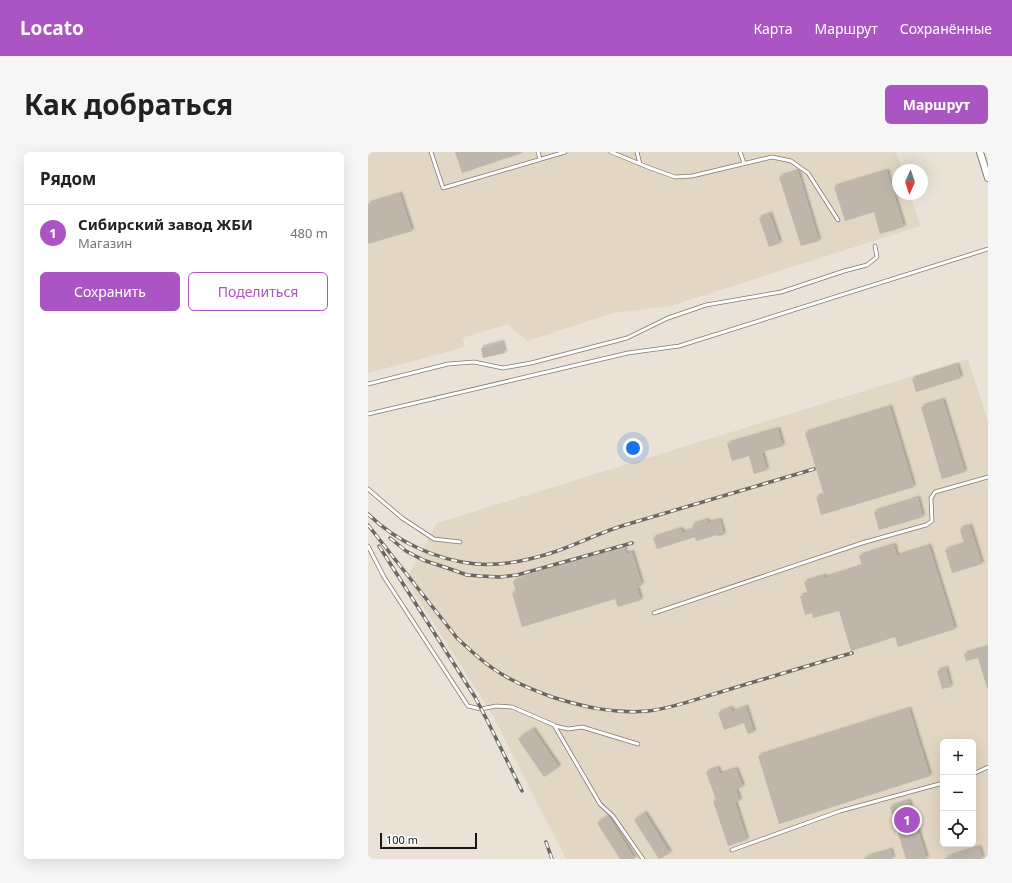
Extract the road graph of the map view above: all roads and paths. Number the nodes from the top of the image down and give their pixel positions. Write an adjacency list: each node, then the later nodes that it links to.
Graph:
1 (431, 152): 8 (lane)
2 (538, 152): 8 (lane)
3 (565, 152): 8 (lane)
4 (611, 152): 10 (lane)
5 (637, 152): 10 (lane)
6 (740, 152): 9 (lane)
7 (980, 152): 11 (street)
8 (540, 159)
9 (744, 163): 10 (lane); 12 (lane)
10 (640, 164)
11 (988, 178)
12 (838, 220)
13 (875, 246): 15 (lane)
14 (988, 249): 16 (lane)
15 (368, 384)
16 (368, 414)
17 (988, 477): 21 (lane)
18 (368, 489): 19 (lane)
19 (460, 542)
20 (368, 546): 22 (lane)
21 (654, 613)
22 (555, 726): 23 (lane); 28 (lane)
23 (638, 744)
24 (988, 767): 25 (lane)
25 (976, 773)
26 (940, 784): 27 (lane)
27 (732, 850)
28 (643, 859)

